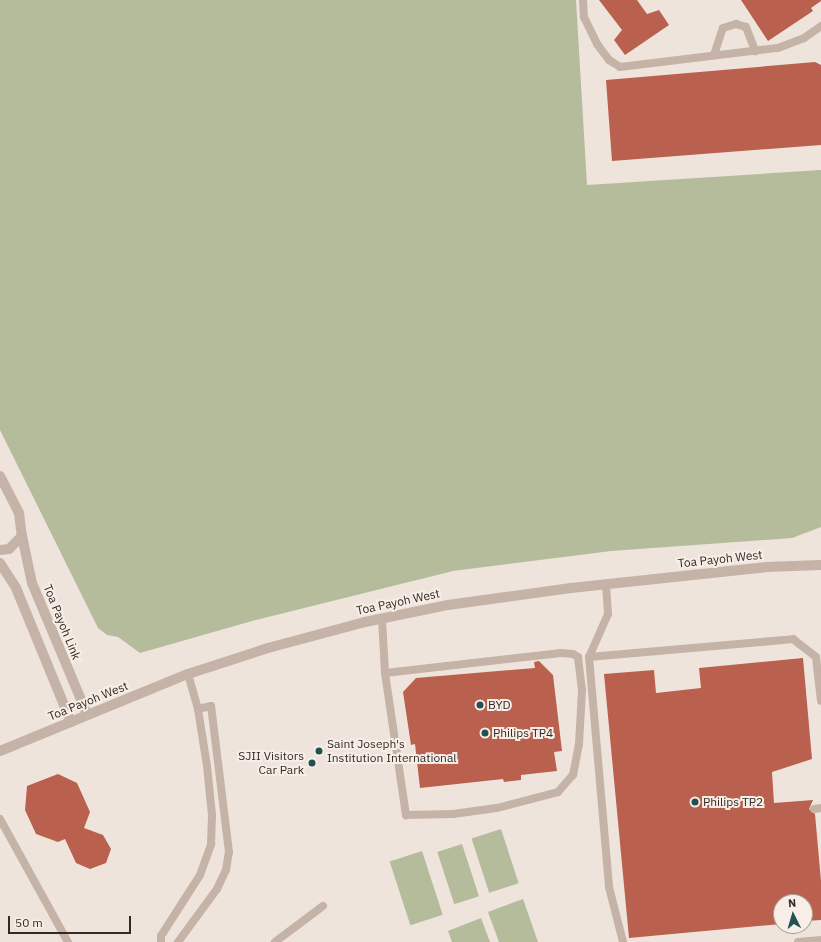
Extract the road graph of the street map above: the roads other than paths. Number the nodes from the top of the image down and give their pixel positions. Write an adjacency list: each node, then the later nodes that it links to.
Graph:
1 (583, 0): 4 (lane)
2 (821, 26): 3 (lane)
3 (755, 51): 4 (lane); 4 (lane)
4 (714, 56)
5 (0, 476): 6 (street, Toa Payoh Link)
6 (22, 536): 7 (street); 17 (street, Toa Payoh Link)
7 (0, 550)
8 (0, 563): 18 (street)
9 (821, 565): 10 (street, Toa Payoh West)
10 (606, 585): 11 (street, Toa Payoh West); 12 (lane)
11 (382, 619): 13 (lane); 14 (street, Toa Payoh West)
12 (589, 657): 15 (lane); 27 (lane)
13 (385, 673): 13 (lane)
14 (188, 674): 16 (lane); 17 (street, Toa Payoh West)
15 (821, 701)
16 (198, 709): 24 (lane); 25 (lane)
17 (87, 714): 18 (street, Toa Payoh West)
18 (71, 722): 19 (street, Toa Payoh West)
19 (0, 751)
20 (0, 819): 23 (lane)
21 (323, 906): 26 (lane)
22 (821, 940): 28 (lane)
23 (68, 942)
24 (161, 942)
25 (178, 942)
26 (275, 942)
27 (623, 942)
28 (798, 942)

